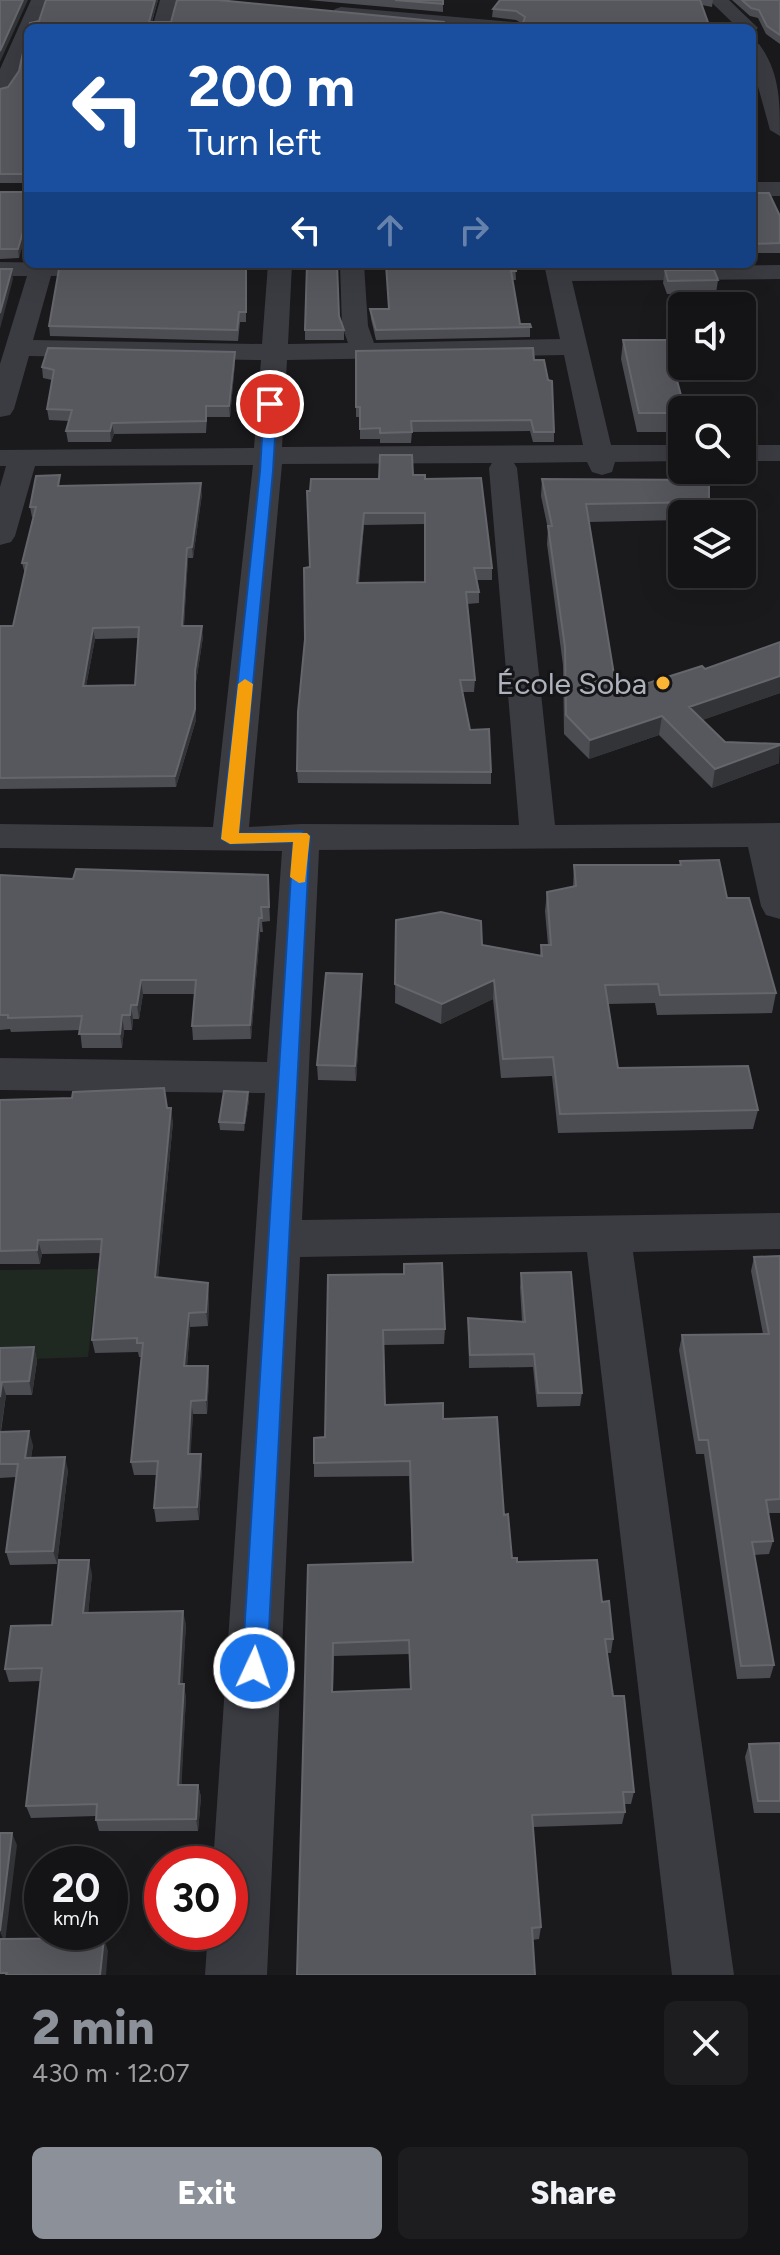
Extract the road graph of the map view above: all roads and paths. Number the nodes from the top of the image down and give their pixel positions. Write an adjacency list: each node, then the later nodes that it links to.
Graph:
1 (40, 0): 8 (street)
2 (169, 0): 9 (street)
3 (470, 0): 7 (street)
4 (700, 0): 11 (street)
5 (718, 0): 12 (street)
6 (327, 12): 7 (street)
7 (452, 22): 10 (street)
8 (29, 24)
9 (162, 24)
10 (473, 24)
11 (727, 24)
12 (738, 24)
13 (24, 36): 17 (street)
14 (756, 43): 16 (street)
15 (756, 50): 18 (street)
16 (779, 55)
17 (0, 91)
18 (772, 125)
19 (756, 189): 20 (street)
20 (780, 189)
21 (137, 268): 25 (street)
22 (274, 268): 31 (street)
23 (352, 268): 30 (street)
24 (0, 269): 25 (street)
25 (41, 269): 29 (street)
26 (557, 269): 27 (street); 28 (street)
27 (780, 272)
28 (574, 347): 30 (street); 36 (street)
29 (18, 348): 31 (street); 32 (street)
30 (364, 351): 31 (street)
31 (274, 352): 38 (street)
32 (0, 409)
33 (756, 453): 34 (street)
34 (780, 453)
35 (668, 454): 36 (street)
36 (600, 459): 38 (street); 39 (street); 42 (street)
37 (11, 464): 38 (street); 43 (street)
38 (267, 464): 42 (street); 48 (street)
39 (668, 465)
40 (756, 467): 41 (street)
41 (780, 467)
42 (503, 468): 47 (street)
43 (0, 536)
44 (772, 835): 47 (street); 49 (street)
45 (0, 836): 48 (street)
46 (301, 836): 47 (street); 48 (street); 51 (street)
47 (538, 836)
48 (230, 839)
49 (780, 906)
50 (0, 1074): 51 (street)
51 (287, 1078): 54 (street)
52 (780, 1231): 53 (street)
53 (608, 1234): 54 (street); 56 (street)
54 (279, 1239): 55 (street)
55 (236, 1975)
56 (703, 1975)

